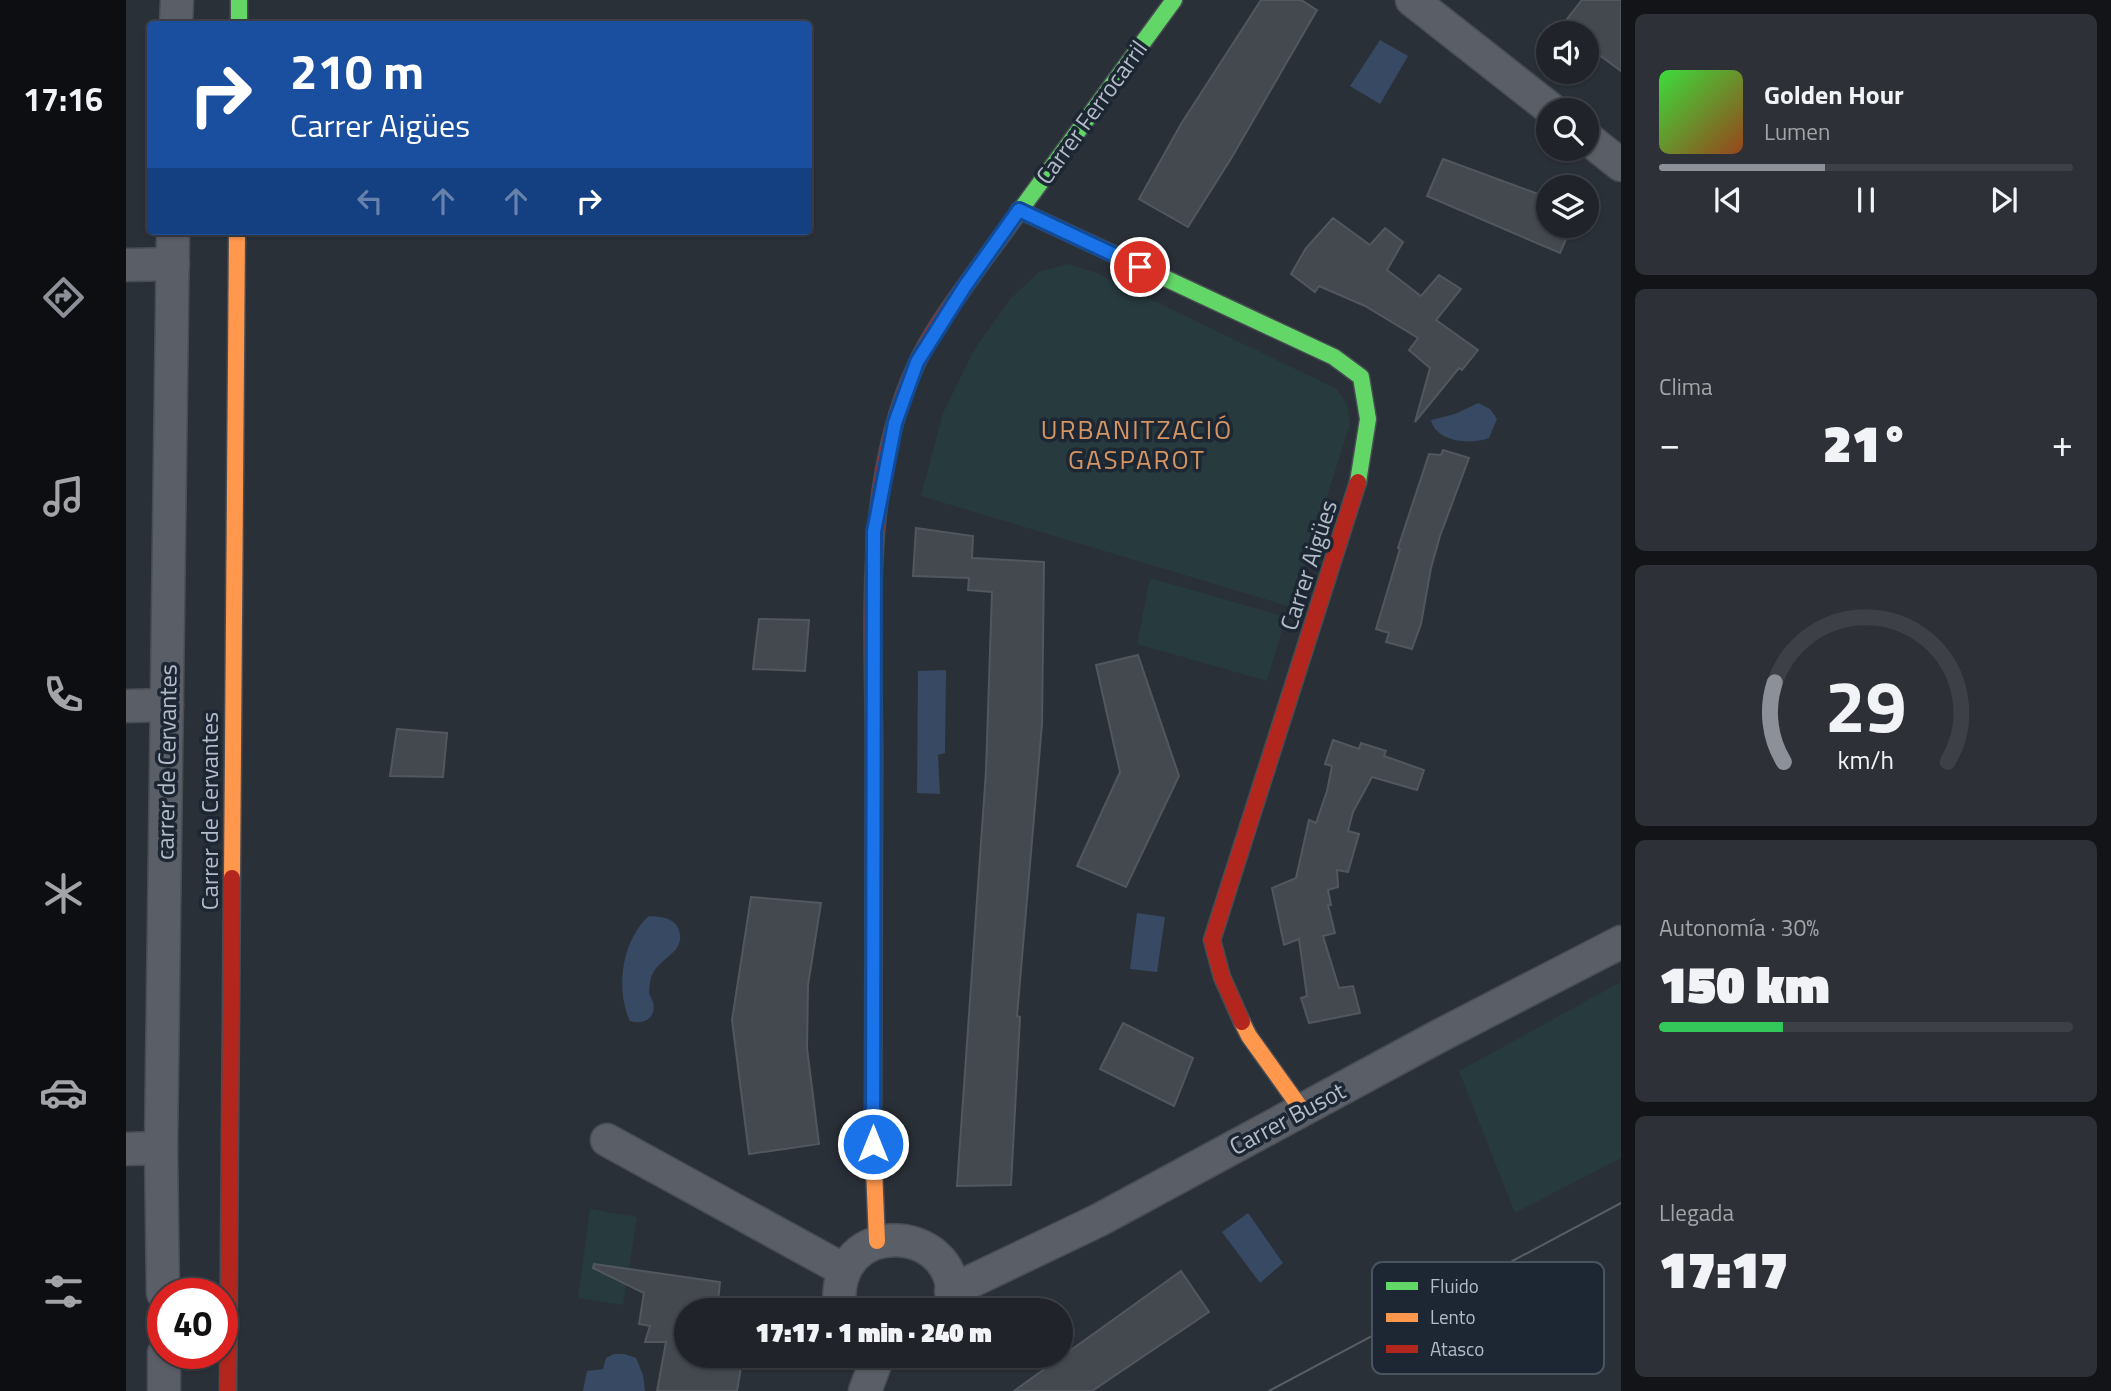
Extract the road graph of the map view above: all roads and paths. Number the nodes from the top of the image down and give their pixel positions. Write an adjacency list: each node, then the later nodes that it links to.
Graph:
1 (177, 0): 5 (street)
2 (239, 0): 6 (street)
3 (1174, 0): 10 (street, Carrer Ferrocarril)
4 (1412, 0): 7 (street)
5 (176, 21)
6 (239, 21)
7 (1537, 98)
8 (1599, 148): 9 (street)
9 (1621, 165)
10 (1019, 210): 18 (street, Carrer Aigües); 22 (street, Carrer Ferrocarril)
11 (173, 235): 13 (street, carrer de Cervantes)
12 (237, 235): 31 (street, Carrer de Cervantes)
13 (173, 264): 14 (street); 15 (street, carrer de Cervantes)
14 (126, 265)
15 (167, 705): 16 (street); 20 (street, carrer de Cervantes)
16 (126, 706)
17 (1621, 942): 18 (street, Carrer Busot)
18 (1302, 1110): 27 (street, Carrer Busot)
19 (607, 1140): 23 (street)
20 (161, 1148): 21 (street); 24 (street, carrer de Cervantes)
21 (126, 1149)
22 (877, 1241): 23 (street); 26 (street)
23 (844, 1270): 25 (street)
24 (163, 1278)
25 (839, 1298)
26 (951, 1298)
27 (956, 1298)
28 (873, 1368): 32 (street)
29 (164, 1369): 30 (street)
30 (164, 1391)
31 (228, 1391)
32 (864, 1391)

